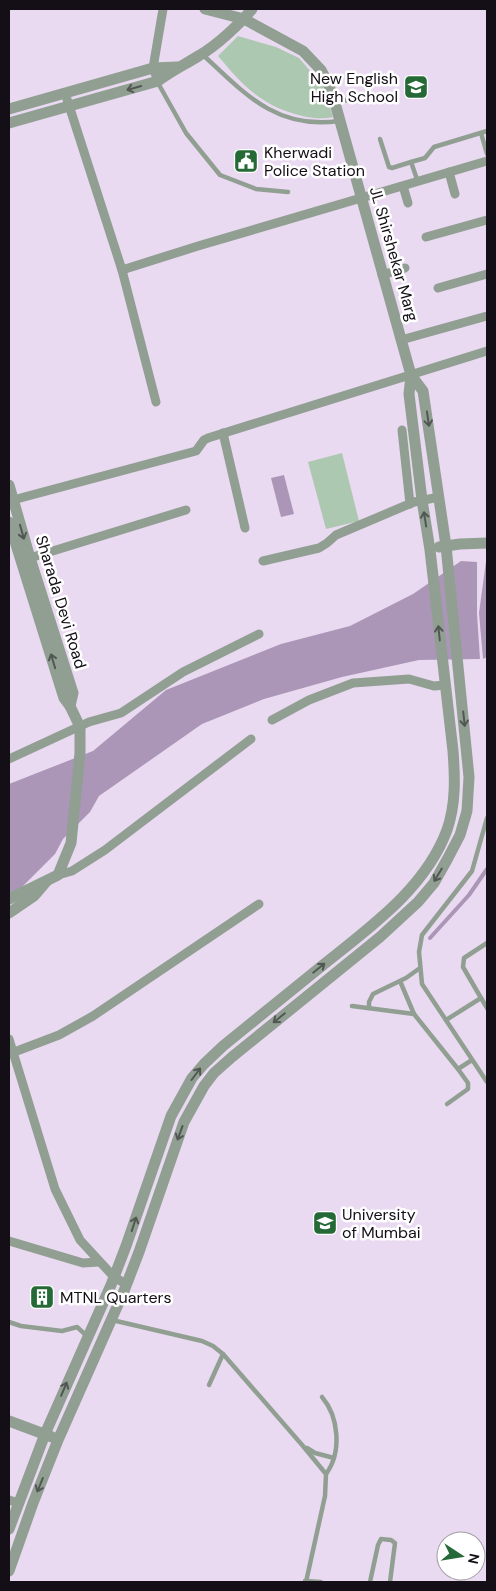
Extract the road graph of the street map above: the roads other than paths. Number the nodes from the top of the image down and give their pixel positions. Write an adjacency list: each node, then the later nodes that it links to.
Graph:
1 (163, 9): 7 (street)
2 (205, 9): 4 (street, JL Shirshekar Marg)
3 (252, 9): 4 (street)
4 (244, 19): 5 (street); 11 (street, JL Shirshekar Marg)
5 (202, 54): 6 (street); 14 (lane)
6 (177, 67): 7 (street); 8 (street)
7 (153, 68): 8 (street); 9 (street)
8 (158, 81): 12 (street, one-way to 12); 25 (lane)
9 (65, 93): 12 (street); 13 (street)
10 (369, 93): 11 (lane)
11 (335, 103): 14 (street, JL Shirshekar Marg)
12 (68, 107): 15 (street); 32 (street)
13 (9, 109)
14 (340, 121): 27 (street, JL Shirshekar Marg)
15 (9, 123)
16 (487, 131): 17 (lane)
17 (481, 133): 19 (lane); 21 (lane)
18 (380, 139): 21 (lane)
19 (487, 154)
20 (487, 160): 22 (street)
21 (411, 162): 23 (lane)
22 (449, 172): 23 (street); 26 (street)
23 (418, 182): 24 (street)
24 (403, 186): 27 (street); 28 (street)
25 (288, 192)
26 (455, 194)
27 (361, 199): 32 (street); 34 (street, JL Shirshekar Marg)
28 (408, 203)
29 (487, 220): 30 (street)
30 (426, 237)
31 (405, 268): 34 (street)
32 (122, 270): 40 (street)
33 (487, 274): 35 (street)
34 (382, 275): 37 (street, JL Shirshekar Marg)
35 (438, 288)
36 (487, 316): 37 (street)
37 (401, 340): 39 (street, JL Shirshekar Marg)
38 (487, 351): 39 (street)
39 (411, 375): 41 (street); 42 (street); 46 (street, one-way to 46)
40 (156, 402)
41 (413, 427): 43 (street); 44 (street)
42 (223, 433): 47 (street); 52 (street)
43 (417, 460): 44 (street); 48 (street)
44 (405, 464): 49 (street)
45 (9, 485): 47 (street, Sharada Devi Road)
46 (439, 497): 48 (street); 54 (street)
47 (13, 500): 56 (street, Sharada Devi Road, one-way to 56)
48 (422, 500): 49 (street); 55 (street, one-way to 48)
49 (410, 504): 57 (street)
50 (186, 510): 56 (street)
51 (9, 522): 58 (street)
52 (245, 528)
53 (487, 543): 54 (street)
54 (446, 546): 55 (street); 72 (street, one-way to 72)
55 (430, 550): 60 (street, one-way to 55)
56 (30, 558): 58 (street, Sharada Devi Road)
57 (263, 561)
58 (32, 581): 62 (street, Sharada Devi Road)
59 (259, 634): 62 (street)
60 (445, 683): 61 (street); 71 (street)
61 (272, 720)
62 (80, 727): 64 (street); 66 (street)
63 (251, 739): 66 (street)
64 (9, 759)
65 (487, 818): 74 (lane)
66 (58, 875): 67 (street)
67 (47, 881): 68 (street); 70 (street)
68 (9, 899)
69 (259, 904): 83 (street)
70 (9, 913)
71 (371, 926): 72 (street); 89 (street, one-way to 71)
72 (380, 937): 90 (street, one-way to 90)
73 (487, 943): 76 (lane)
74 (420, 968): 75 (lane); 81 (lane)
75 (400, 981): 78 (lane); 80 (lane)
76 (481, 998): 79 (lane); 81 (lane)
77 (352, 1006): 78 (lane)
78 (369, 1008): 80 (lane)
79 (487, 1008)
80 (414, 1014): 85 (lane)
81 (446, 1020): 84 (lane)
82 (9, 1039): 83 (street)
83 (11, 1054): 91 (street)
84 (472, 1060): 85 (lane); 86 (lane)
85 (458, 1069): 87 (lane)
86 (487, 1082)
87 (447, 1104)
88 (9, 1242): 91 (street)
89 (126, 1246): 90 (street); 92 (street)
90 (139, 1252): 93 (street)
91 (99, 1262): 92 (street)
92 (114, 1277): 93 (street); 96 (street)
93 (126, 1284): 94 (street)
94 (110, 1320): 97 (street); 98 (lane)
95 (9, 1322): 96 (lane)
96 (87, 1336): 97 (street); 102 (street, one-way to 96)
97 (100, 1342): 103 (street)
98 (223, 1354): 99 (lane); 104 (lane)
99 (208, 1385)
100 (322, 1397): 105 (lane)
101 (9, 1421): 102 (street)
102 (45, 1434): 103 (street); 107 (street)
103 (58, 1440): 109 (street, one-way to 109)
104 (303, 1446): 105 (lane); 106 (lane)
105 (334, 1458): 106 (lane)
106 (326, 1474): 110 (lane)
107 (13, 1502): 108 (street)
108 (9, 1529)
109 (9, 1571)
110 (306, 1582): 111 (lane)
111 (322, 1582)
112 (370, 1582): 113 (lane)
113 (390, 1582)

